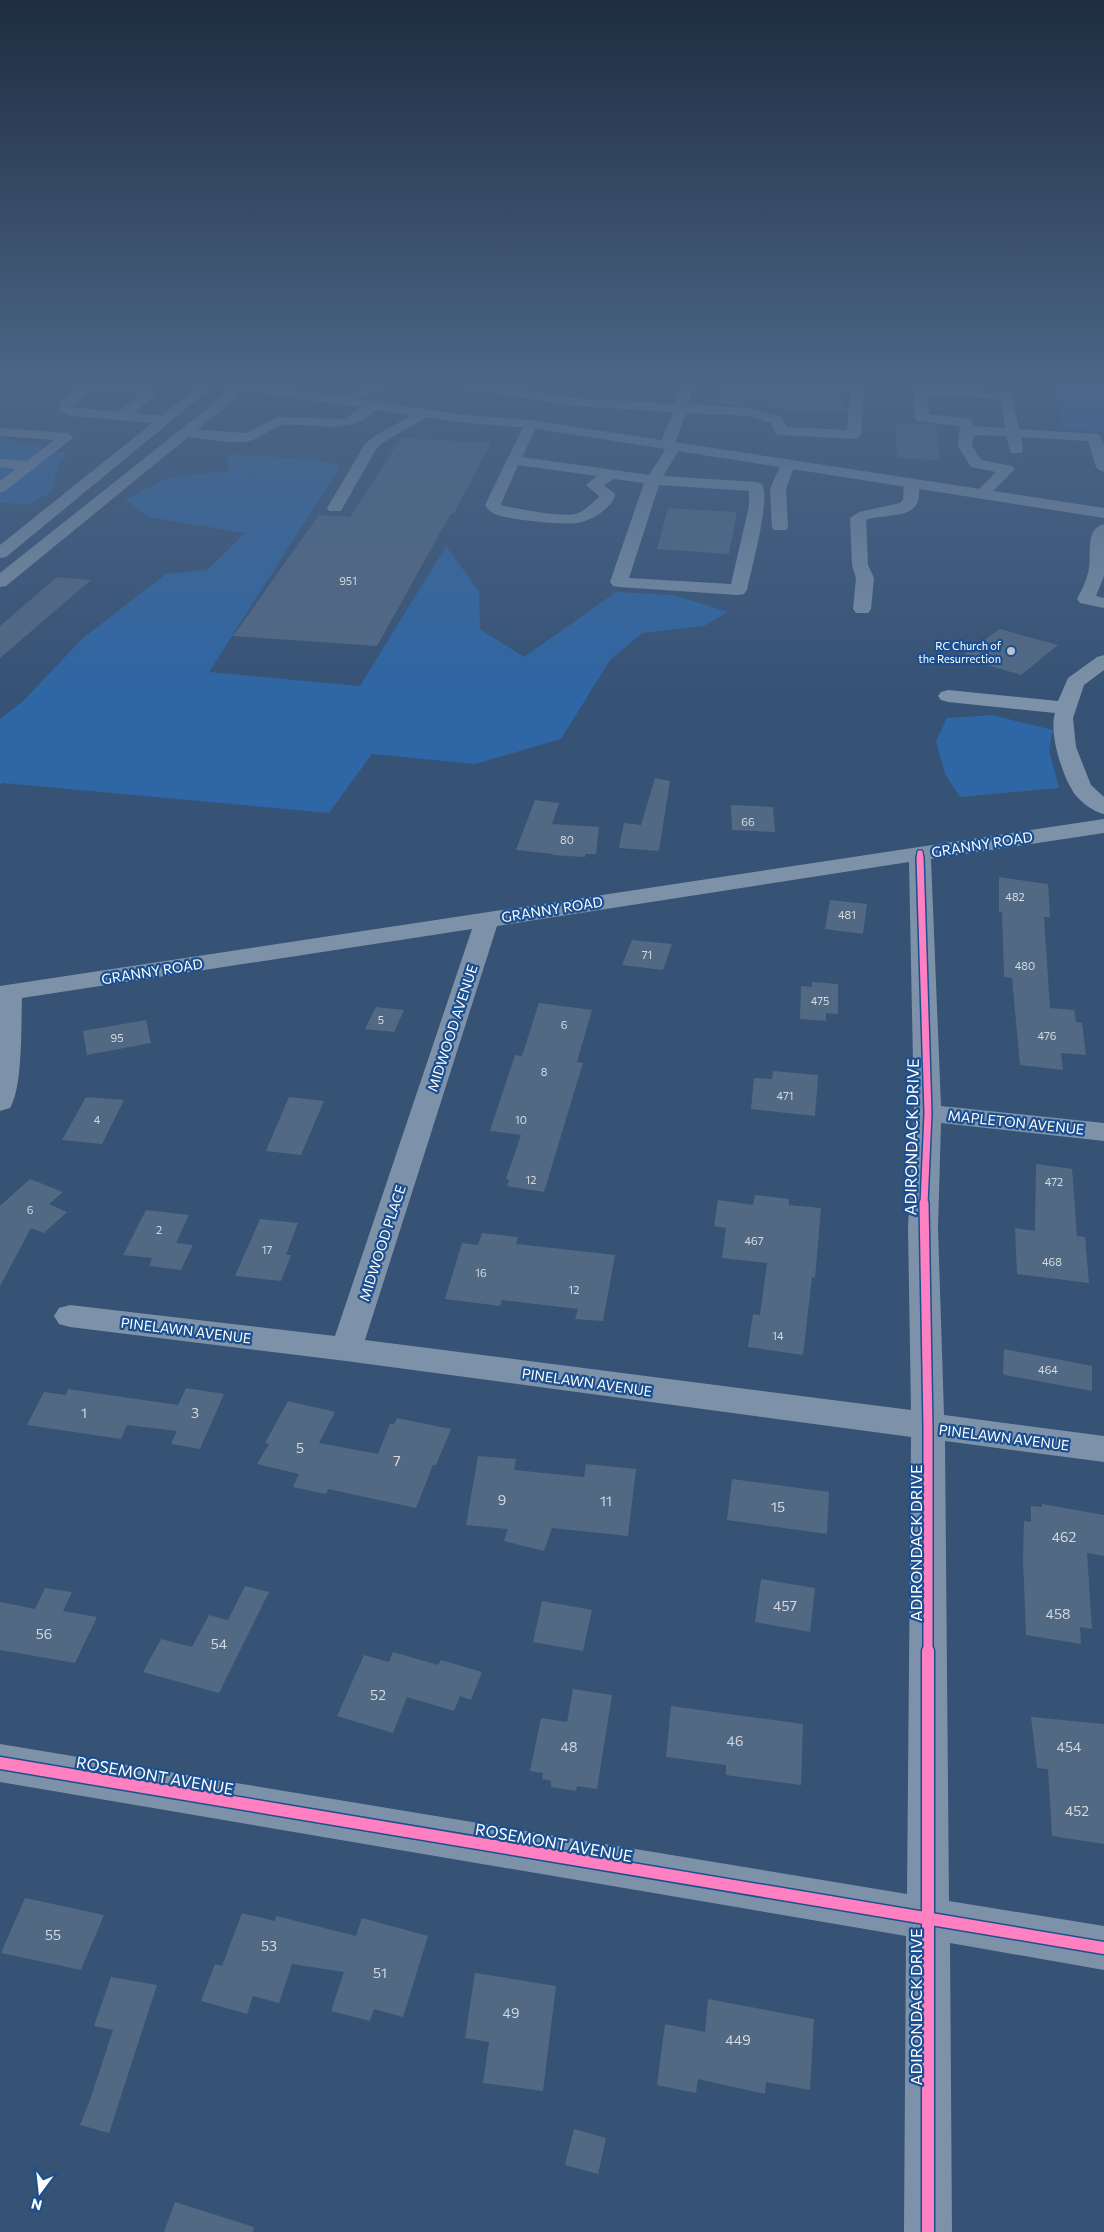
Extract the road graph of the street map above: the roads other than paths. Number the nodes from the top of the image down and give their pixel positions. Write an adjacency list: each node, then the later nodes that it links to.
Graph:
1 (79, 488): 21 (highway)
2 (118, 488): 26 (highway)
3 (346, 488): 16 (street)
4 (500, 488): 5 (street)
5 (599, 488)
6 (650, 488): 13 (street)
7 (756, 488): 17 (street)
8 (779, 488): 19 (street)
9 (912, 488): 28 (street)
10 (945, 488): 12 (main road)
11 (988, 488): 12 (street)
12 (982, 494): 18 (main road)
13 (647, 498): 14 (street); 22 (street)
14 (667, 500)
15 (737, 504): 17 (street)
16 (335, 508)
17 (755, 511): 24 (street)
18 (1104, 513)
19 (780, 527)
20 (1104, 529): 27 (street)
21 (2, 549)
22 (625, 564): 23 (street); 24 (street)
23 (645, 565)
24 (742, 569): 25 (street)
25 (722, 570)
26 (0, 582)
27 (1104, 603)
28 (862, 609)
29 (1104, 661): 31 (street)
30 (948, 696): 31 (street)
31 (1066, 708): 32 (street)
32 (1104, 808)
33 (1104, 826): 34 (street, GRANNY ROAD)
34 (920, 853): 35 (street, GRANNY ROAD); 38 (street, ADIRONDACK DRIVE)
35 (487, 919): 36 (street, GRANNY ROAD); 40 (street, MIDWOOD AVENUE)
36 (5, 994): 37 (street)
37 (0, 1102)
38 (928, 1113): 39 (street, MAPLETON AVENUE); 43 (street, ADIRONDACK DRIVE)
39 (1104, 1132)
40 (417, 1137): 42 (street, MIDWOOD PLACE)
41 (70, 1316): 42 (street, PINELAWN AVENUE)
42 (346, 1350): 43 (street, PINELAWN AVENUE)
43 (928, 1427): 44 (street, PINELAWN AVENUE); 46 (street, ADIRONDACK DRIVE)
44 (1104, 1449)
45 (0, 1763): 46 (street, ROSEMONT AVENUE)
46 (929, 1919): 47 (street, ROSEMONT AVENUE); 48 (street, ADIRONDACK DRIVE)
47 (1104, 1948)
48 (928, 2232)

